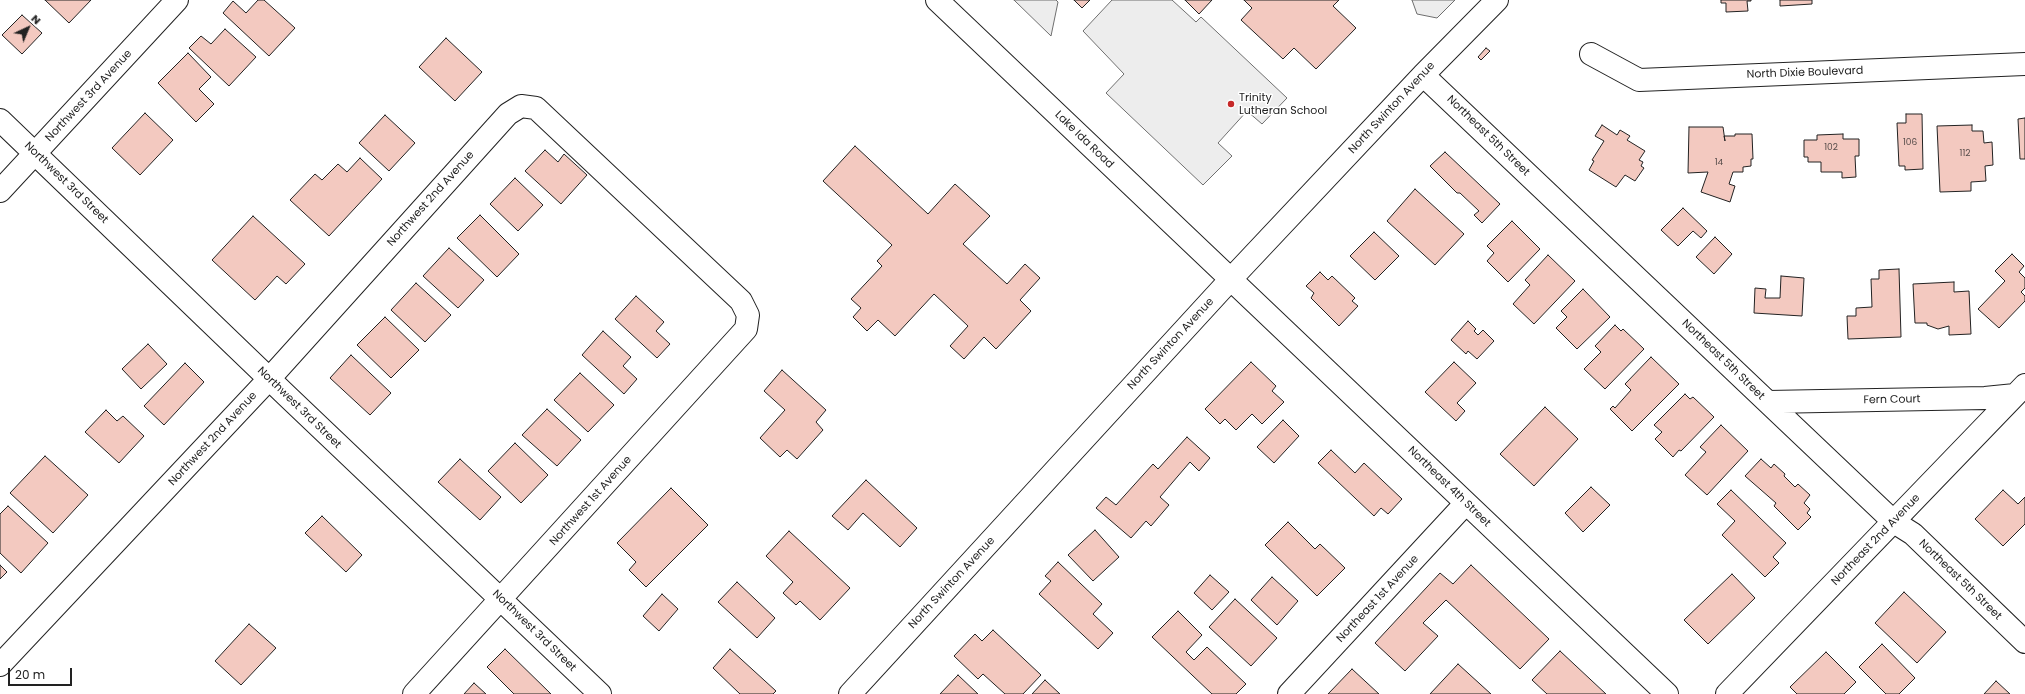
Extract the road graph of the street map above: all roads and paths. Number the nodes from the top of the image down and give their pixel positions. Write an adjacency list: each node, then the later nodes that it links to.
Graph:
1 (177, 0): 9 (street, Northwest 3rd Avenue)
2 (938, 0): 11 (street, Lake Ida Road)
3 (1497, 0): 6 (street, North Swinton Avenue)
4 (1591, 54): 5 (street, North Dixie Boulevard)
5 (2025, 64)
6 (1423, 75): 11 (street, North Swinton Avenue); 14 (street, Northeast 5th Street)
7 (521, 106): 12 (street, Northwest 2nd Avenue); 17 (street, Northwest 1st Avenue)
8 (0, 120): 9 (street, Northwest 3rd Street)
9 (35, 153): 10 (street, Northwest 3rd Avenue); 12 (street, Northwest 3rd Street)
10 (0, 191)
11 (1230, 280): 15 (street, Northeast 4th Street); 22 (street, North Swinton Avenue)
12 (269, 379): 17 (street, Northwest 3rd Street); 19 (street, Northwest 2nd Avenue)
13 (2020, 390): 14 (street, Fern Court); 16 (street, Northeast 2nd Avenue)
14 (1768, 402): 16 (street, Northeast 5th Street)
15 (1466, 503): 23 (street, Northeast 1st Avenue); 24 (street, Northeast 4th Street)
16 (1894, 522): 18 (street, Northeast 5th Street); 25 (street, Northeast 2nd Avenue)
17 (502, 600): 20 (street, Northwest 1st Avenue); 21 (street, Northwest 3rd Street)
18 (2025, 642)
19 (0, 665)
20 (414, 694)
21 (600, 694)
22 (850, 694)
23 (1289, 694)
24 (1667, 694)
25 (1727, 694)

